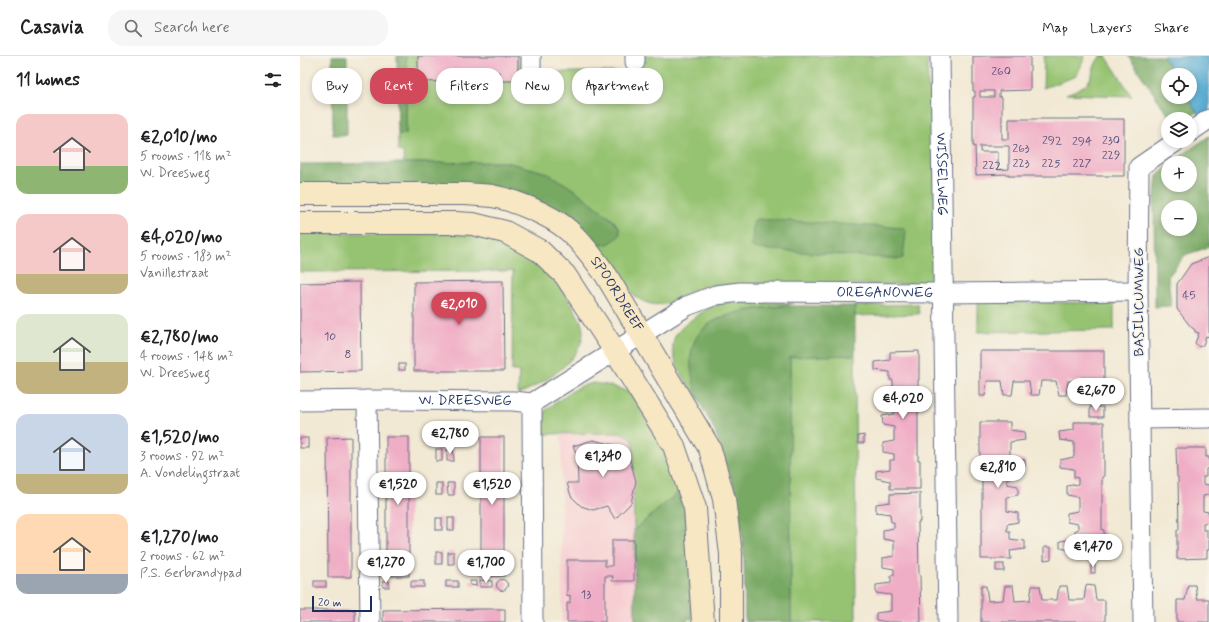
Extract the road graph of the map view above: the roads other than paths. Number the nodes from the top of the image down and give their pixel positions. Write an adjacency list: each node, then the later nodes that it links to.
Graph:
1 (531, 56): 3 (street)
2 (940, 56): 8 (street, WISSELWEG)
3 (532, 68)
4 (1167, 148): 7 (street, BASILICUMWEG)
5 (300, 194): 9 (main road, SPOORDREEF)
6 (300, 223): 10 (main road)
7 (1138, 291): 8 (street, OREGANOWEG); 15 (street, BASILICUMWEG)
8 (942, 293): 9 (street, OREGANOWEG); 20 (street, WISSELWEG)
9 (642, 334): 10 (street, OREGANOWEG); 16 (main road, SPOORDREEF)
10 (615, 351): 13 (street, W. DREESWEG); 17 (main road)
11 (367, 400): 12 (street, W. DREESWEG); 13 (street, W. DREESWEG); 18 (street)
12 (300, 401)
13 (532, 403): 19 (street)
14 (1209, 418): 15 (street)
15 (1140, 419): 21 (street, BASILICUMWEG)
16 (731, 619)
17 (703, 620)
18 (370, 622)
19 (533, 622)
20 (948, 622)
21 (1143, 622)

